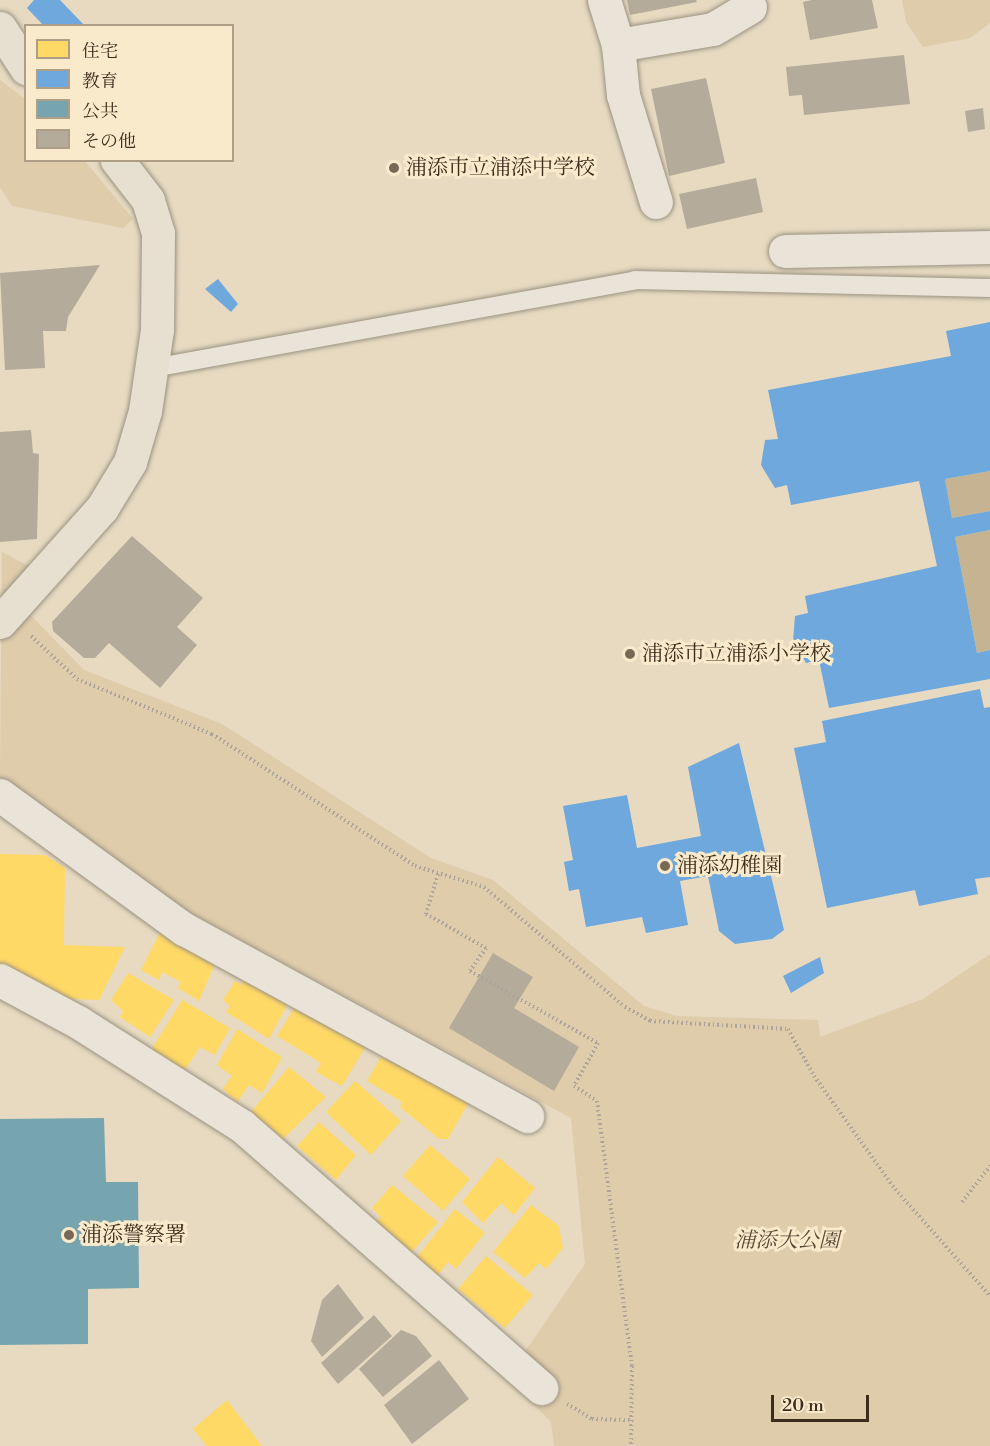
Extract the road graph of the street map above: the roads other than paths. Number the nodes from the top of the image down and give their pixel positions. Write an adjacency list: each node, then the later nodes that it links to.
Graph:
1 (604, 0): 4 (street)
2 (752, 2): 4 (street)
3 (0, 28): 5 (main road)
4 (618, 45): 7 (street)
5 (24, 65)
6 (119, 162): 11 (main road)
7 (656, 202)
8 (990, 247): 9 (street)
9 (785, 251)
10 (990, 288): 11 (lane)
11 (153, 368): 12 (main road)
12 (11, 625)
13 (0, 795): 15 (street)
14 (0, 980): 16 (street)
15 (527, 1116)
16 (541, 1388)

